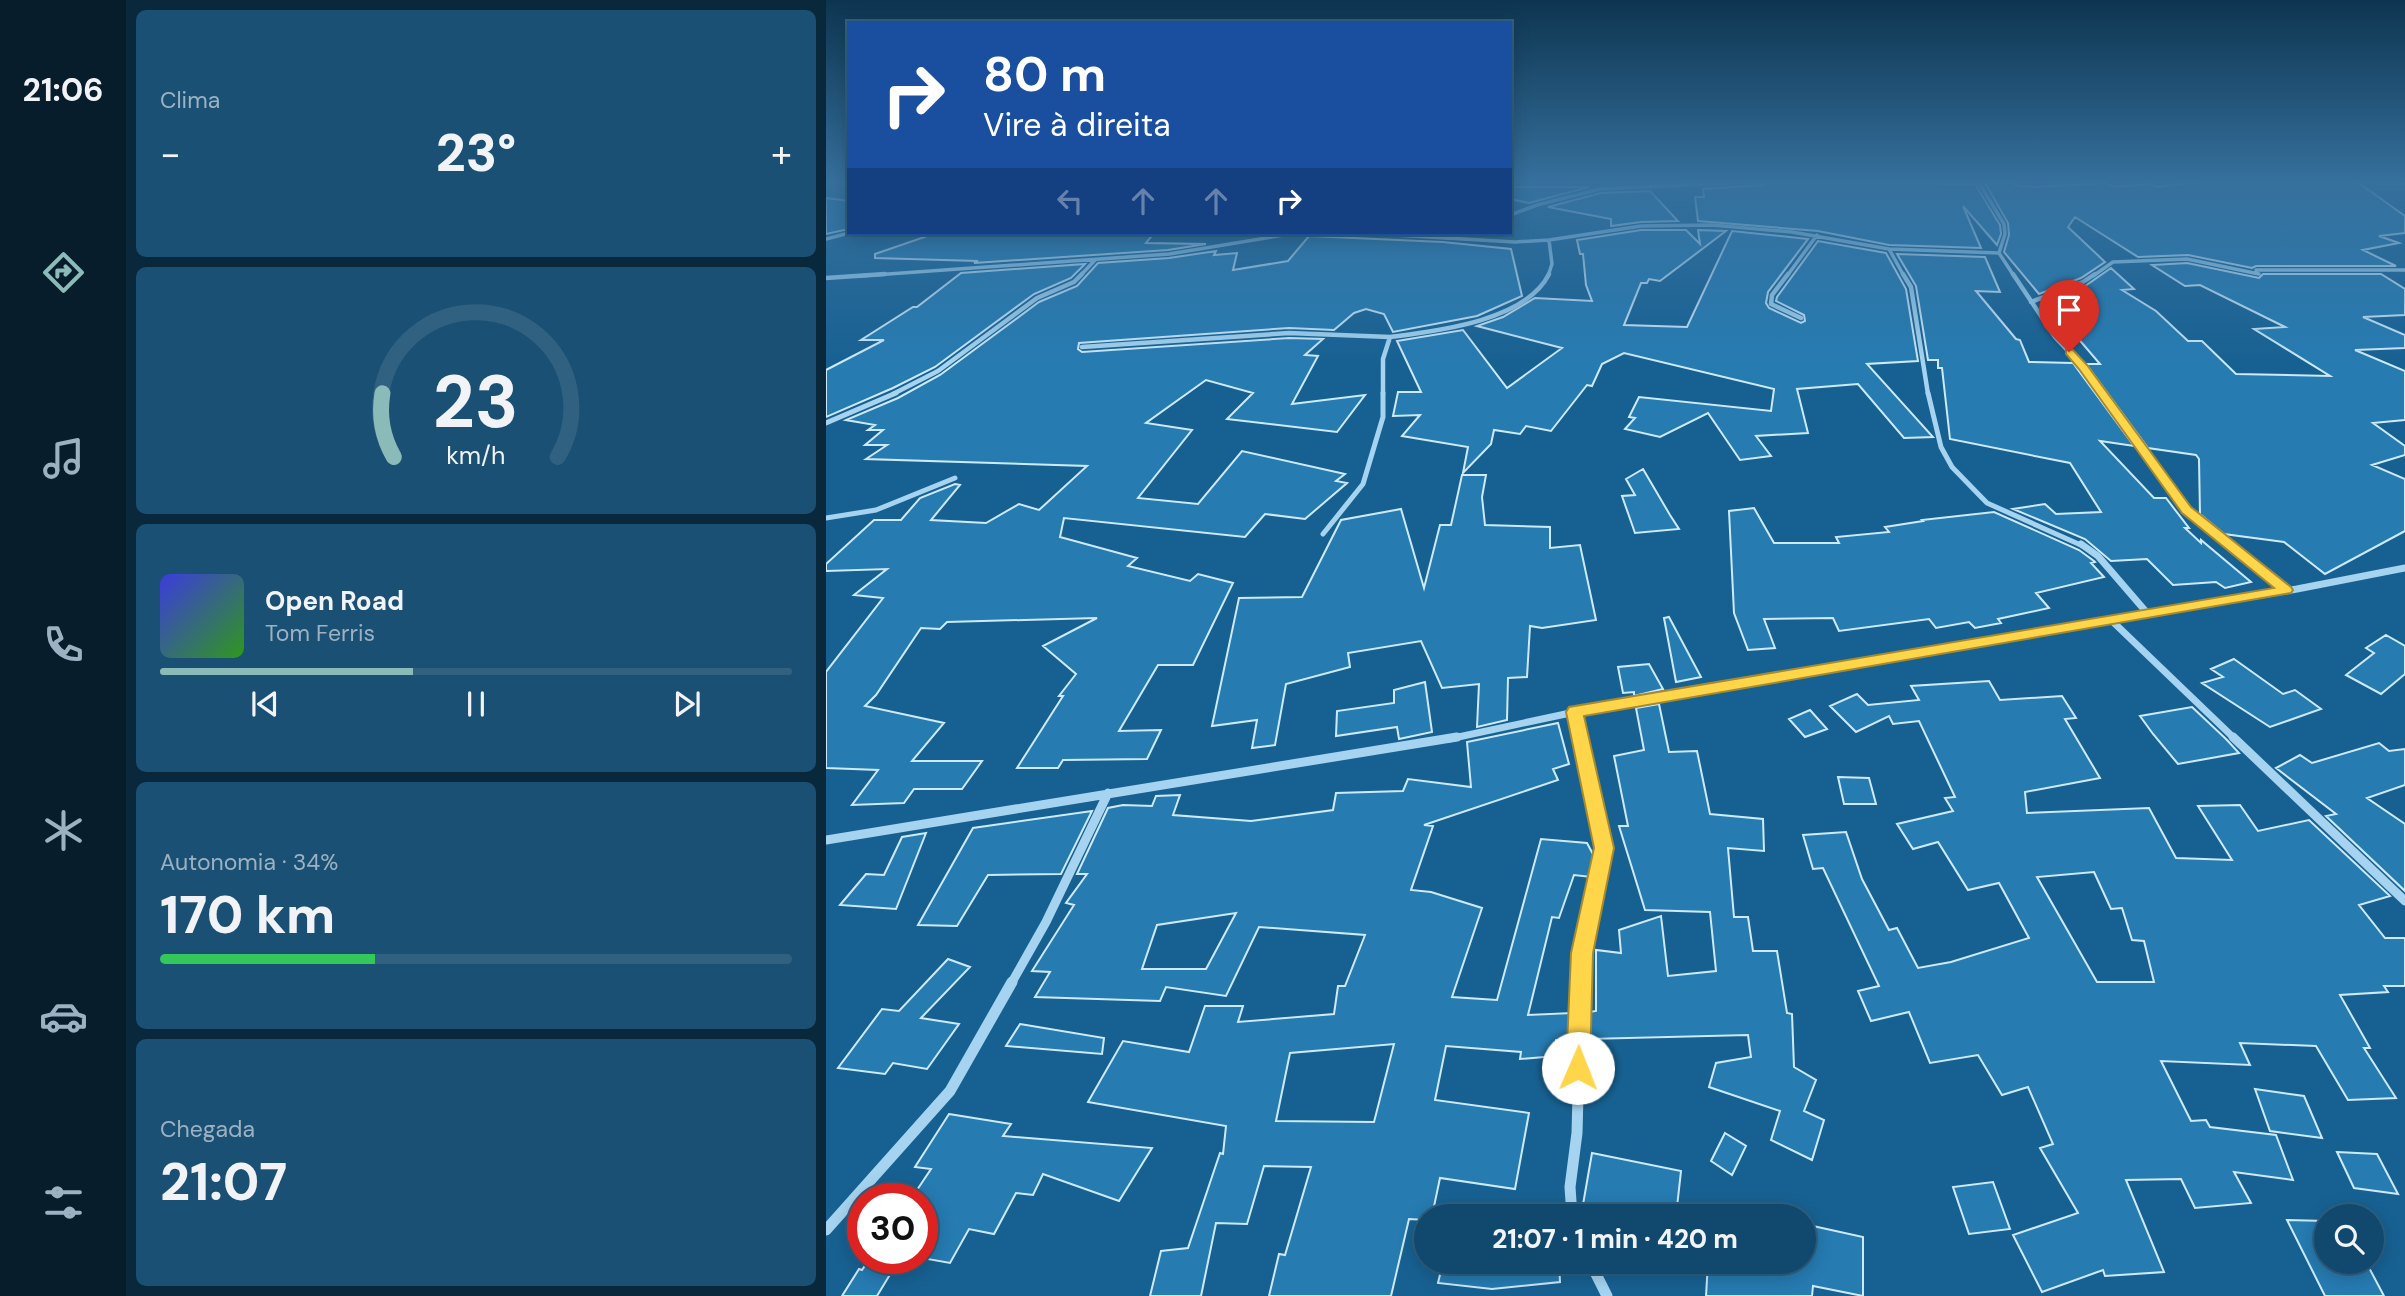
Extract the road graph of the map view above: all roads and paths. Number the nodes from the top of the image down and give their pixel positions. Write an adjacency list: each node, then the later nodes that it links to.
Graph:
1 (1254, 241): 10 (street)
2 (1488, 241): 3 (street)
3 (1511, 241)
4 (1549, 241): 17 (street)
5 (1812, 241): 16 (street)
6 (1850, 241): 8 (street)
7 (2002, 241): 9 (street)
8 (1889, 249): 9 (street); 25 (street)
9 (1998, 253): 15 (street)
10 (1097, 259): 14 (street); 19 (street)
11 (2221, 264): 12 (street); 13 (street); 15 (street)
12 (2405, 270)
13 (2259, 274)
14 (826, 278)
15 (2031, 302): 24 (street)
16 (1801, 318)
17 (1390, 337): 18 (street); 22 (street)
18 (1082, 347)
19 (826, 423)
20 (955, 478): 21 (street)
21 (826, 518)
22 (1323, 534)
23 (2405, 568): 24 (street)
24 (2286, 590): 25 (street)
25 (2148, 614): 26 (street)
26 (2110, 619): 27 (street); 30 (street)
27 (1575, 712): 28 (street); 31 (street)
28 (1108, 793): 29 (street); 32 (street)
29 (826, 840)
30 (2405, 901)
31 (1571, 1204)
32 (826, 1230)
33 (1596, 1274): 34 (street)
34 (1607, 1296)

